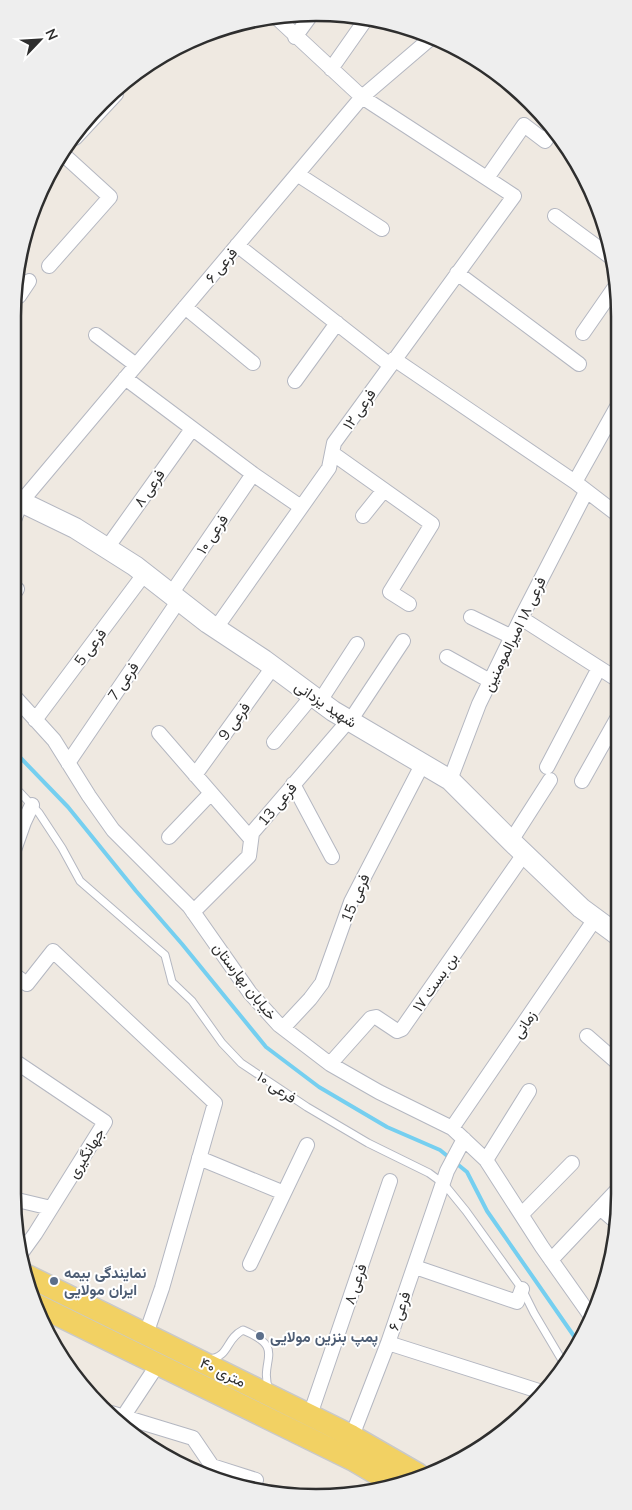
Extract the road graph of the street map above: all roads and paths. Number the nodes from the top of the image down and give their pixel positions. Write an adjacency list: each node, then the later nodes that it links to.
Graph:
1 (306, 22): 4 (street)
2 (282, 24): 4 (street)
3 (362, 25): 6 (street)
4 (295, 37): 6 (street)
5 (426, 43): 7 (street, فرعی ۶)
6 (331, 69): 7 (street)
7 (362, 97): 10 (street, فرعی ۶); 11 (street)
8 (549, 136): 11 (street)
9 (67, 158): 16 (street)
10 (297, 174): 13 (street); 14 (street, فرعی ۶)
11 (487, 178): 17 (street, فرعی ۱۲)
12 (555, 216): 15 (street)
13 (382, 229)
14 (237, 245): 21 (street, فرعی ۶); 22 (street)
15 (604, 252)
16 (49, 266)
17 (457, 273): 25 (street, فرعی ۱۲); 27 (street)
18 (29, 281): 19 (street)
19 (23, 290)
20 (610, 294): 23 (street)
21 (185, 307): 26 (street); 28 (street, فرعی ۶)
22 (336, 323): 25 (street); 30 (street)
23 (583, 333)
24 (96, 335): 28 (street)
25 (392, 362): 33 (street, فرعی ۱۲); 35 (street)
26 (253, 363)
27 (578, 364)
28 (136, 365): 29 (street, فرعی ۶)
29 (125, 378): 32 (street); 38 (street, فرعی ۶)
30 (295, 381)
31 (611, 418): 35 (street)
32 (192, 429): 34 (street); 43 (street, فرعی ۸)
33 (332, 453): 36 (street); 40 (street, فرعی ۱۲)
34 (253, 474): 40 (street); 45 (street, فرعی ۱۰)
35 (575, 482): 37 (street)
36 (384, 490): 42 (street); 46 (street)
37 (586, 492): 41 (street); 48 (street, فرعی ۱۸ امیرالمومنین)
38 (21, 495)
39 (21, 502): 43 (street, شهید یزدانی)
40 (301, 507): 49 (street, فرعی ۱۲)
41 (611, 510)
42 (363, 516)
43 (107, 548): 44 (street, شهید یزدانی)
44 (145, 574): 45 (street, شهید یزدانی); 60 (street, فرعی 5)
45 (175, 597): 49 (street, شهید یزدانی); 65 (street, فرعی 7)
46 (410, 604)
47 (471, 617): 50 (street)
48 (521, 618): 50 (street, فرعی ۱۸ امیرالمومنین); 55 (street)
49 (216, 628): 54 (street, شهید یزدانی)
50 (512, 637): 57 (street, فرعی ۱۸ امیرالمومنین)
51 (403, 642): 61 (street, فرعی 13)
52 (357, 644): 58 (street)
53 (447, 657): 57 (street)
54 (273, 667): 58 (street, شهید یزدانی); 67 (street, فرعی 9)
55 (599, 668): 56 (street); 77 (street)
56 (611, 676)
57 (490, 681): 68 (street, فرعی ۱۸ امیرالمومنین)
58 (316, 698): 61 (street, شهید یزدانی); 64 (street)
59 (21, 710): 60 (street, خیابان بهارستان)
60 (35, 720): 65 (street, خیابان بهارستان)
61 (350, 721): 66 (street, شهید یزدانی); 70 (street, فرعی 13)
62 (611, 729): 69 (street)
63 (158, 733): 67 (street)
64 (274, 742)
65 (68, 763): 79 (street, خیابان بهارستان)
66 (423, 763): 68 (street, شهید یزدانی); 83 (street, فرعی 15)
67 (195, 775): 71 (street)
68 (450, 780): 77 (street, شهید یزدانی)
69 (582, 781)
70 (293, 784): 76 (street, فرعی 13); 78 (street)
71 (211, 793): 75 (street); 76 (street)
72 (21, 794): 73 (lane, فرعی ۱۰)
73 (32, 806): 74 (street); 95 (lane, فرعی ۱۰)
74 (21, 830)
75 (169, 837)
76 (251, 839): 79 (street, فرعی 13)
77 (518, 848): 80 (street, شهید یزدانی); 86 (street, بن بست ۱۷)
78 (332, 857)
79 (193, 912): 83 (street, خیابان بهارستان)
80 (595, 919): 81 (street, شهید یزدانی); 89 (street, زمانی)
81 (611, 930)
82 (21, 980): 92 (street)
83 (283, 1028): 86 (street, خیابان بهارستان)
84 (587, 1036): 85 (street)
85 (611, 1057)
86 (330, 1064): 89 (street, خیابان بهارستان)
87 (21, 1066): 100 (street, جهانگیری)
88 (529, 1091): 93 (street)
89 (452, 1128): 90 (street, خیابان بهارستان)
90 (461, 1144): 93 (street, خیابان بهارستان); 95 (street, فرعی ۶)
91 (307, 1145): 97 (street)
92 (199, 1158): 97 (street); 112 (street)
93 (486, 1160): 102 (street, خیابان بهارستان)
94 (572, 1163): 102 (street)
95 (445, 1178): 107 (street, فرعی ۶); 109 (lane, فرعی ۱۰)
96 (390, 1181): 120 (street, فرعی ۸)
97 (284, 1193): 106 (street)
98 (611, 1197): 101 (street)
99 (21, 1201): 100 (street)
100 (51, 1208): 104 (street, جهانگیری)
101 (600, 1208): 103 (street); 105 (street)
102 (522, 1214): 105 (street, خیابان بهارستان)
103 (610, 1216)
104 (26, 1246)
105 (551, 1260): 111 (street, خیابان بهارستان)
106 (250, 1264)
107 (415, 1267): 109 (street); 113 (street, فرعی ۶)
108 (34, 1280): 112 (main road, ۴۰ متری)
109 (522, 1289): 114 (lane, فرعی ۱۰)
110 (45, 1308): 116 (main road, ۴۰ متری)
111 (587, 1310)
112 (146, 1334): 115 (main road, ۴۰ متری)
113 (388, 1343): 117 (street); 122 (street, فرعی ۶)
114 (560, 1359)
115 (200, 1361): 118 (main road, ۴۰ متری); 118 (lane)
116 (158, 1364): 119 (street); 125 (main road, ۴۰ متری)
117 (536, 1390)
118 (270, 1395): 120 (main road, ۴۰ متری)
119 (121, 1415)
120 (310, 1415): 122 (main road, ۴۰ متری)
121 (127, 1420): 124 (street)
122 (352, 1436): 123 (main road, ۴۰ متری)
123 (414, 1472)
124 (256, 1480)
125 (387, 1480)

